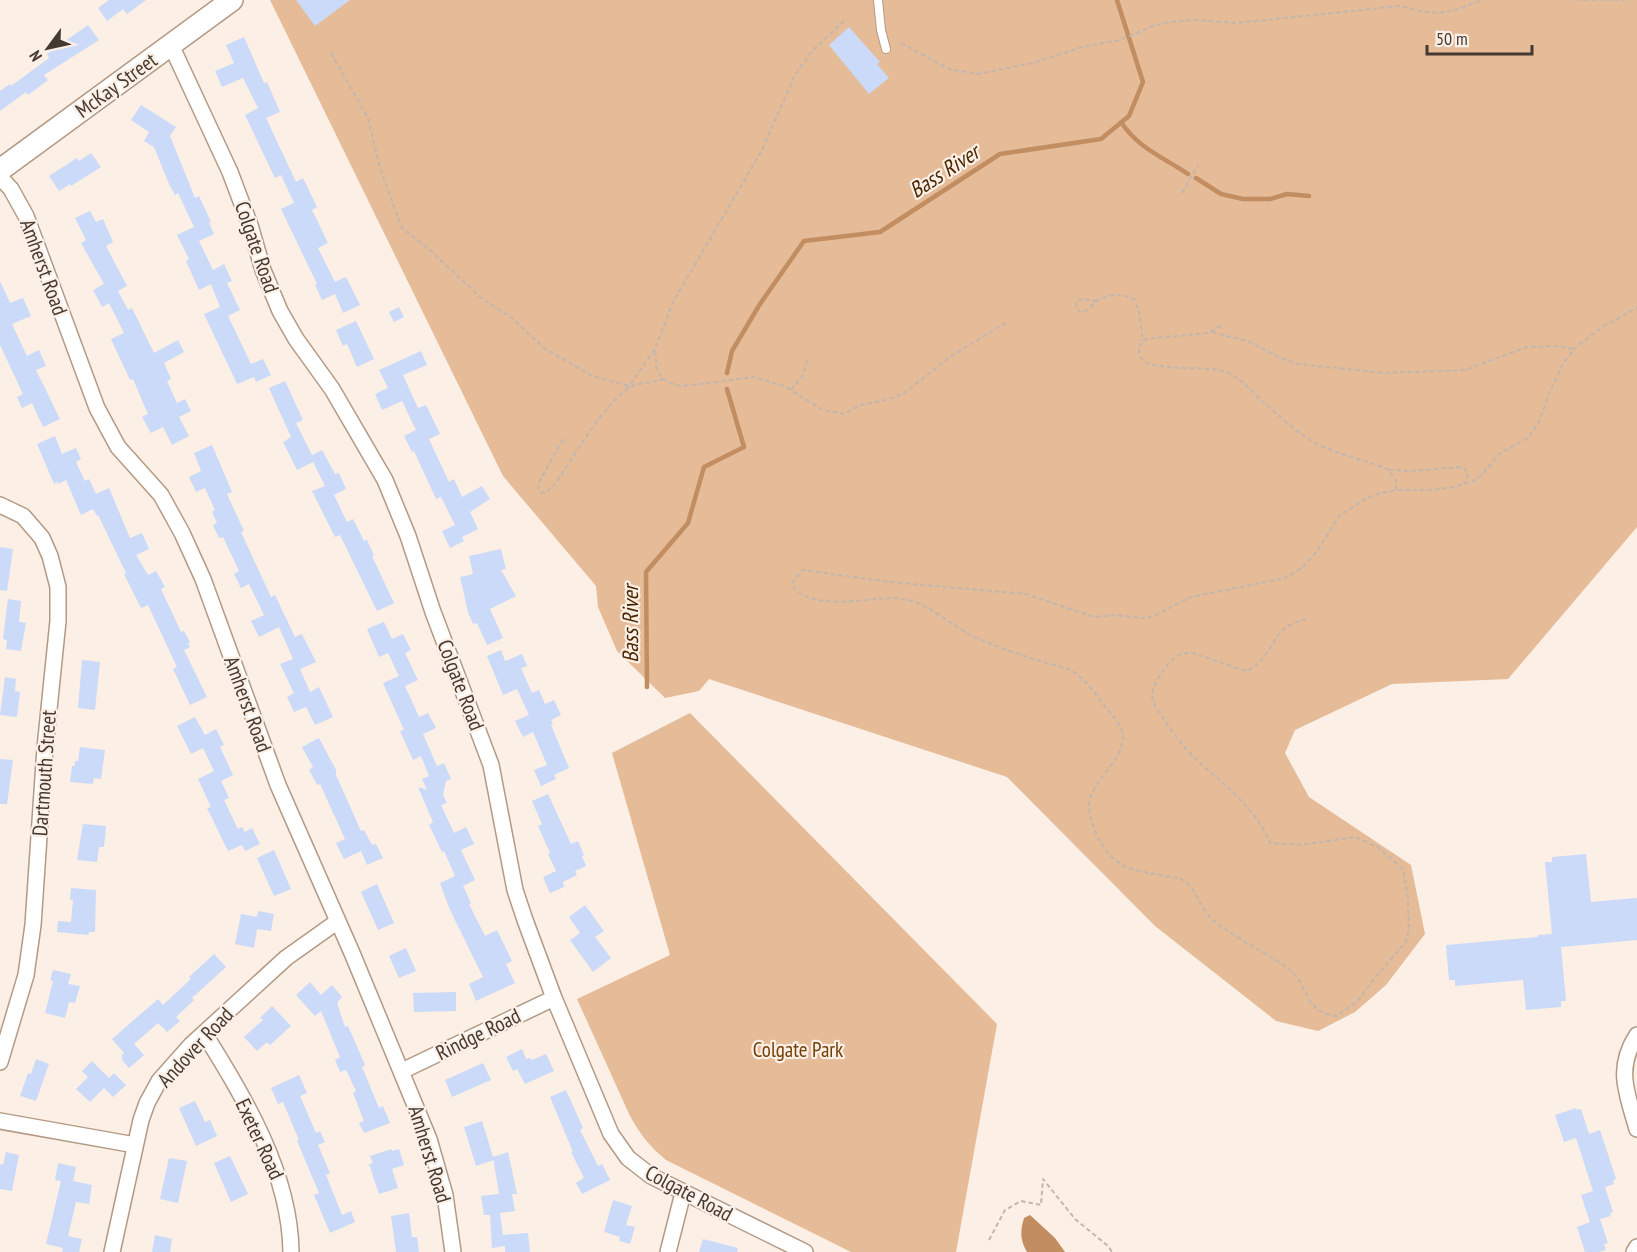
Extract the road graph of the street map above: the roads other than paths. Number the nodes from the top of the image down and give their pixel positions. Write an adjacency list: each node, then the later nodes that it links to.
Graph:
1 (232, 0): 3 (main road, McKay Street)
2 (878, 0): 4 (lane)
3 (171, 45): 5 (main road, McKay Street); 9 (street, Colgate Road)
4 (886, 49)
5 (0, 170)
6 (0, 177): 8 (street, Amherst Road)
7 (0, 505): 12 (street, Dartmouth Street)
8 (338, 921): 10 (street, Andover Road); 13 (street, Amherst Road)
9 (554, 998): 13 (street, Rindge Road); 17 (street, Colgate Road)
10 (204, 1034): 16 (street, Andover Road); 20 (street, Exeter Road)
11 (1637, 1035): 15 (street)
12 (0, 1062)
13 (402, 1071): 21 (street, Amherst Road)
14 (0, 1121): 16 (street)
15 (1637, 1129)
16 (135, 1145): 19 (street, Andover Road)
17 (683, 1193): 22 (street); 23 (street, Colgate Road)
18 (1637, 1247): 24 (street)
19 (112, 1252)
20 (291, 1252)
21 (453, 1252)
22 (668, 1252)
23 (805, 1252)
24 (1634, 1252)

